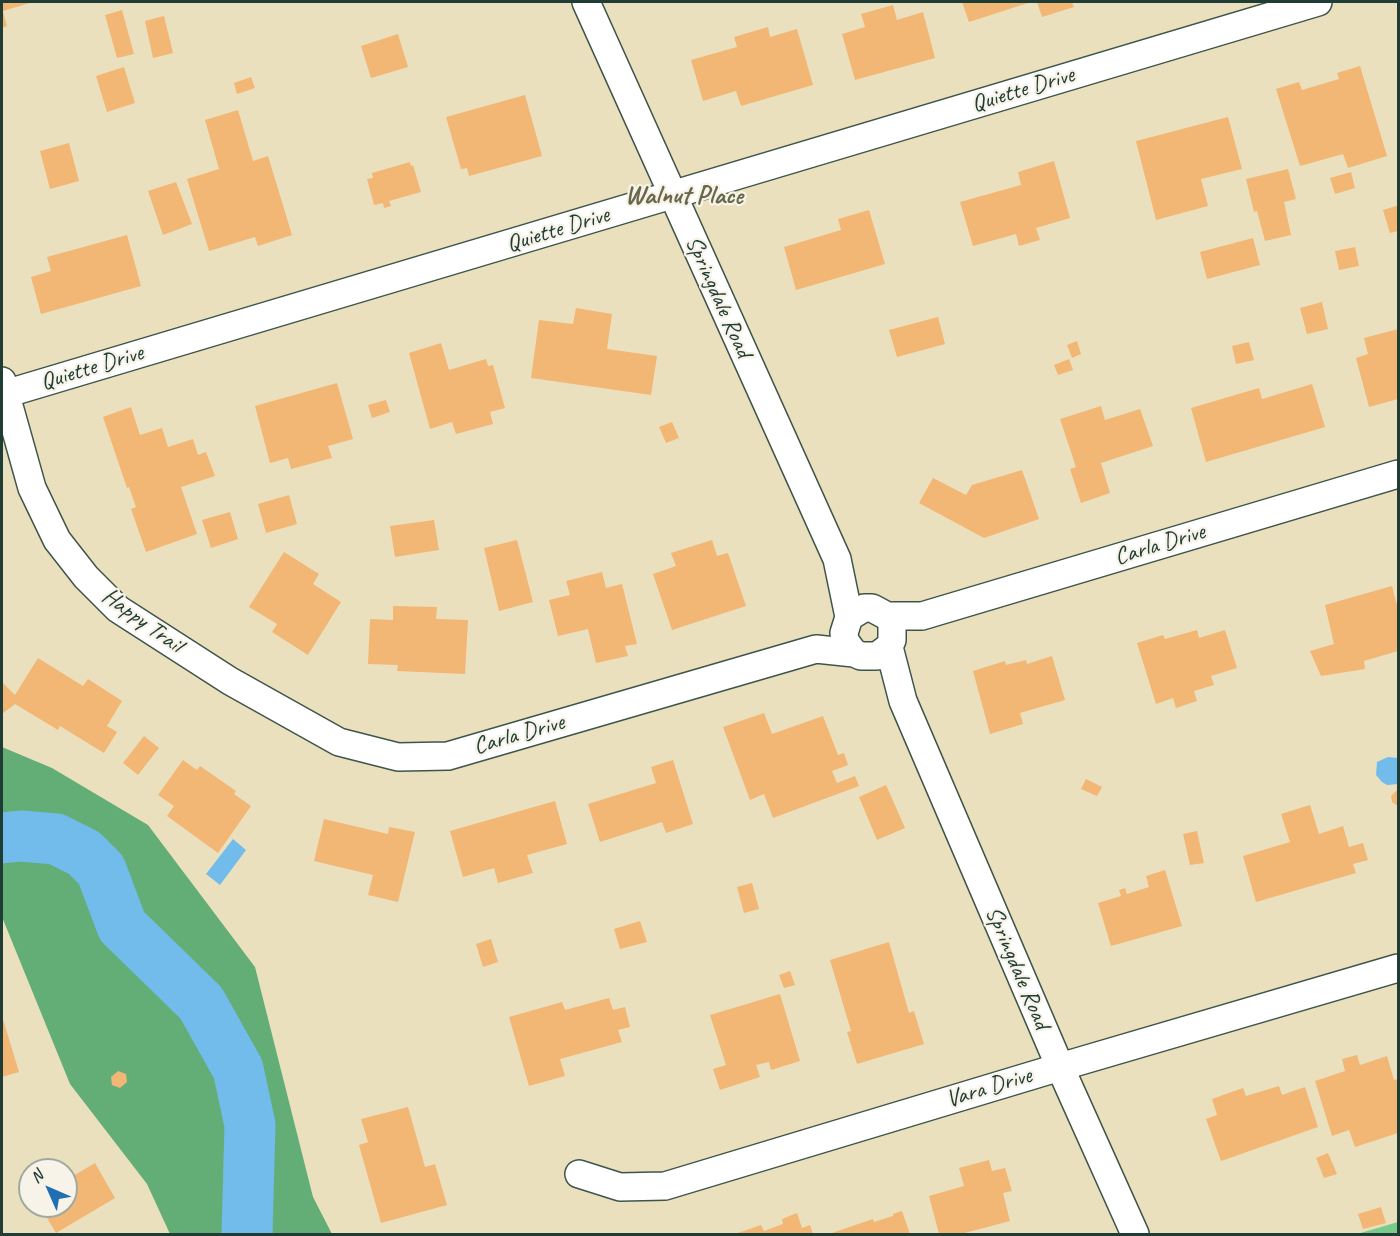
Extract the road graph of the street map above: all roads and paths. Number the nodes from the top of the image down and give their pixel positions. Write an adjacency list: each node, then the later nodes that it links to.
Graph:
1 (586, 2): 3 (street, Springdale Road)
2 (1318, 2): 3 (street, Quiette Drive)
3 (672, 196): 4 (street, Quiette Drive); 6 (street, Springdale Road)
4 (3, 387): 7 (street, Happy Trail)
5 (1398, 474): 6 (street, Carla Drive)
6 (870, 633): 7 (street, Carla Drive); 9 (street, Springdale Road)
7 (230, 681)
8 (1398, 968): 9 (street, Vara Drive)
9 (1060, 1067): 10 (street, Vara Drive); 11 (street, Springdale Road)
10 (579, 1174)
11 (1135, 1234)

